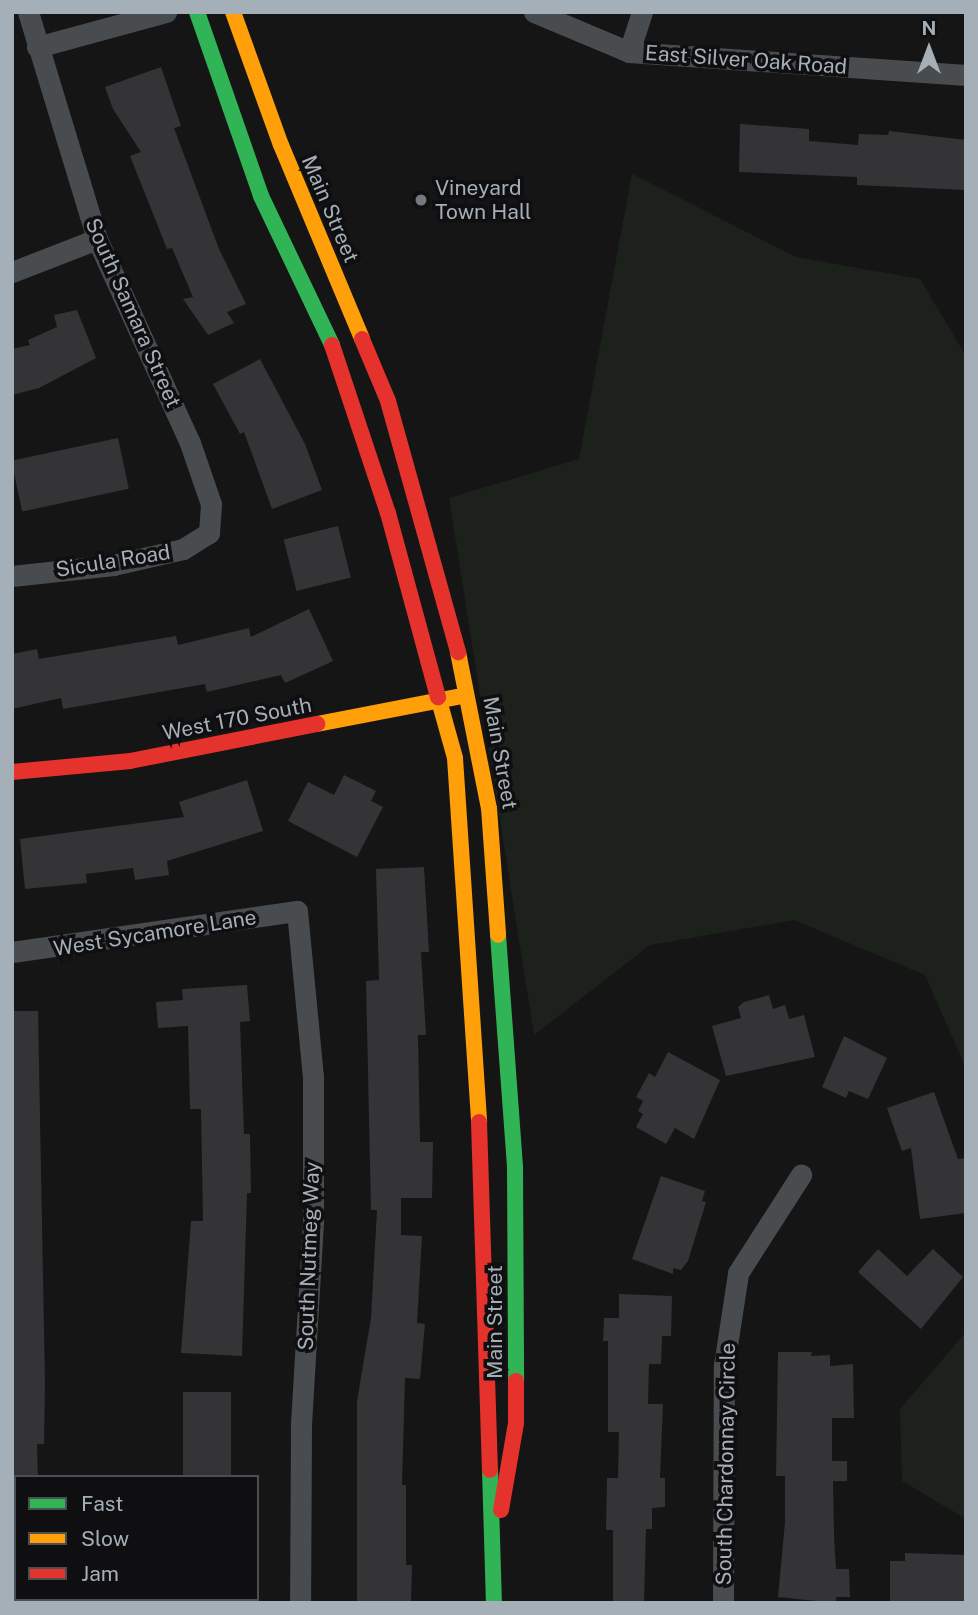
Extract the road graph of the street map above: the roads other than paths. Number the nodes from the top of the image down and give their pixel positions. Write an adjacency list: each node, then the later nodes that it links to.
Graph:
1 (28, 12): 7 (street, South Samara Street)
2 (166, 12): 7 (street)
3 (197, 12): 15 (street, Main Street)
4 (233, 12): 14 (street, Main Street)
5 (534, 12): 8 (street, East Silver Oak Road)
6 (642, 12): 8 (street)
7 (37, 47): 10 (street, South Samara Street)
8 (629, 52): 9 (street, East Silver Oak Road)
9 (966, 75)
10 (97, 239): 11 (street); 12 (street, South Samara Street)
11 (12, 272)
12 (209, 533): 13 (street, Sicula Road)
13 (12, 576)
14 (469, 694): 15 (street, West 170 South); 20 (street, Main Street)
15 (439, 700): 16 (street, West 170 South); 20 (street, Main Street)
16 (12, 772)
17 (297, 911): 18 (street, West Sycamore Lane); 21 (street, South Nutmeg Way)
18 (12, 952)
19 (801, 1175): 23 (street, South Chardonnay Circle)
20 (493, 1538): 22 (street, Main Street)
21 (300, 1603)
22 (494, 1603)
23 (723, 1603)

